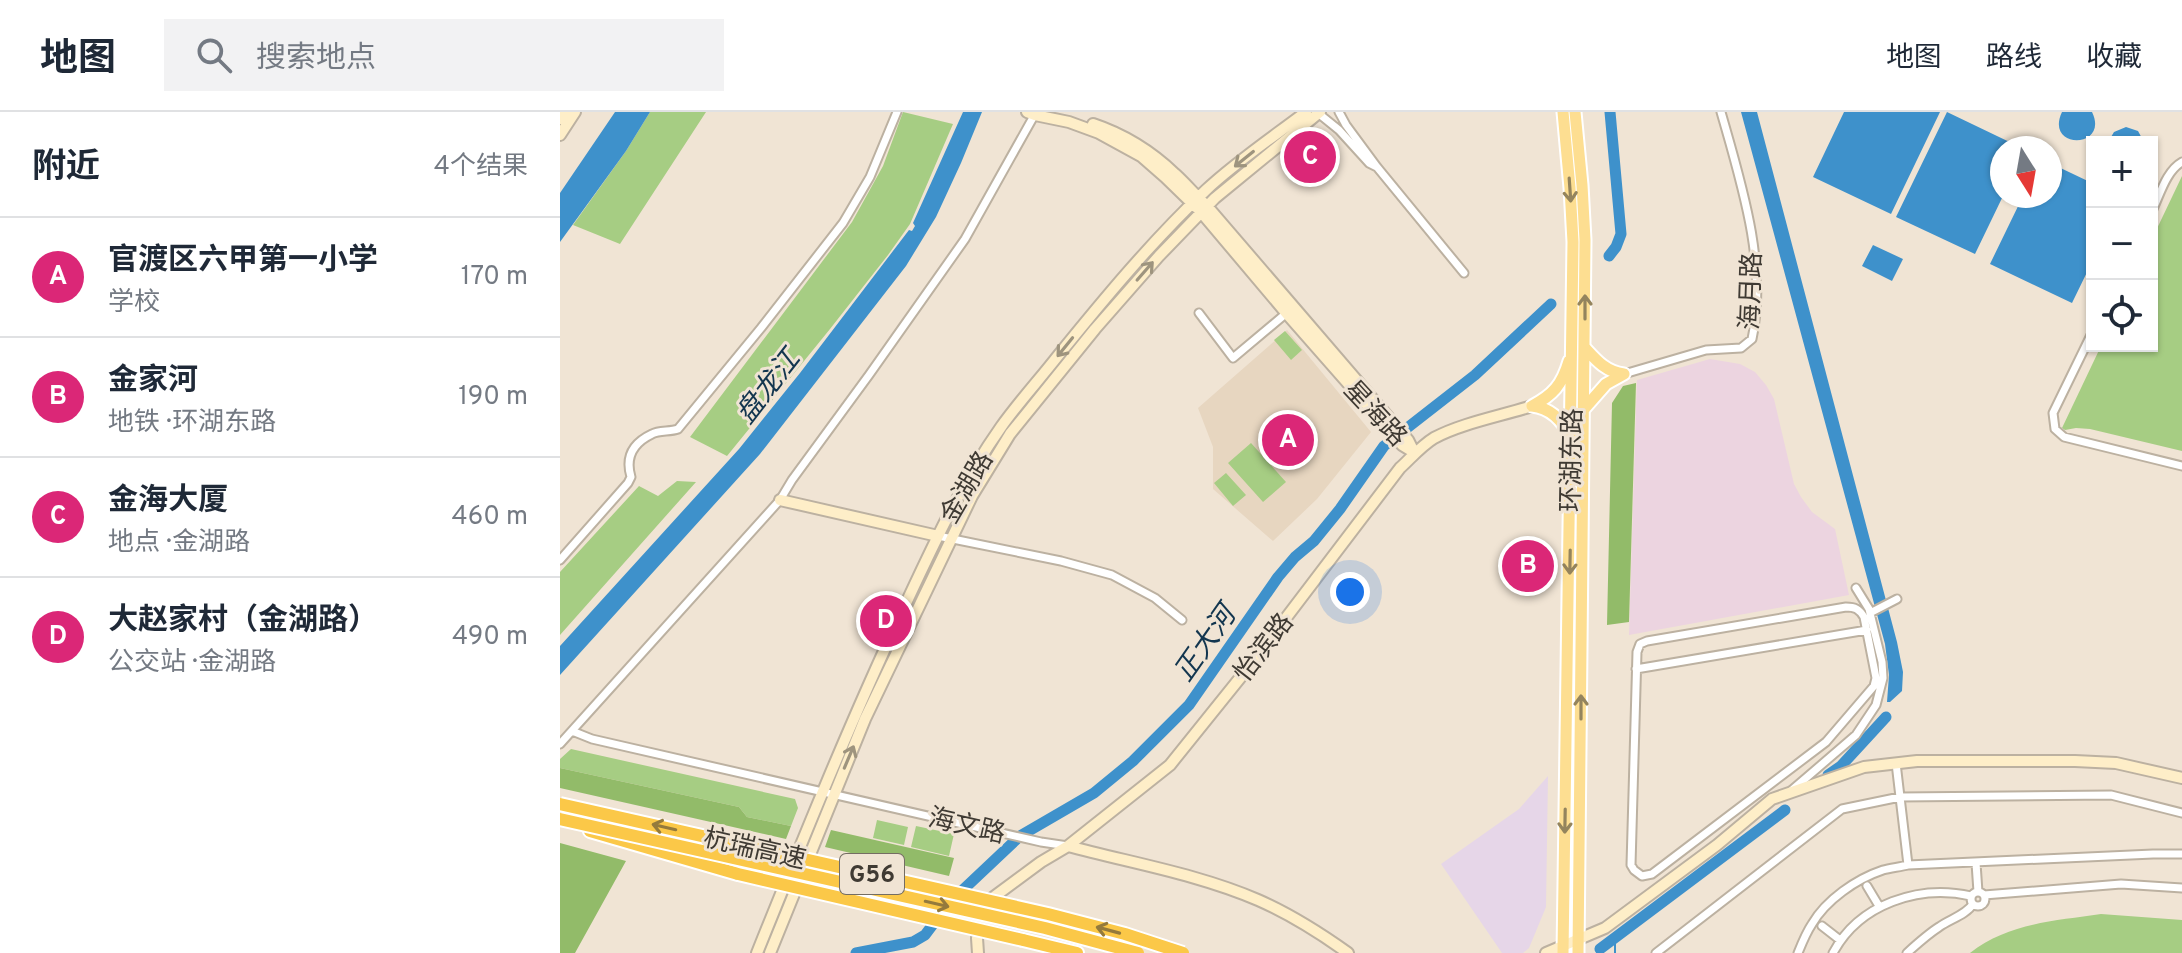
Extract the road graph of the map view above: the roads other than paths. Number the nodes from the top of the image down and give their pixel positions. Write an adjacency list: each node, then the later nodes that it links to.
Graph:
1 (564, 112): 11 (street)
2 (575, 112): 12 (street)
3 (897, 112): 31 (street)
4 (1049, 112): 15 (street, 星海路)
5 (1315, 112): 14 (street); 15 (street, 金湖路)
6 (1339, 112): 14 (street)
7 (1563, 112): 21 (main road, 环湖东路, one-way to 21)
8 (1575, 112): 21 (main road, 环湖东路, one-way to 8)
9 (1721, 112): 22 (street, 海月路)
10 (1033, 113): 15 (street, 星海路); 28 (street)
11 (560, 119)
12 (560, 135)
13 (2182, 162): 16 (street)
14 (1377, 167): 17 (street)
15 (1200, 205): 18 (street, 星海路); 29 (street, 金湖路, one-way to 29); 30 (street, 金湖路, one-way to 15)
16 (2153, 208)
17 (1464, 273)
18 (1290, 311): 19 (street); 26 (street, 星海路)
19 (1199, 313)
20 (2086, 345): 27 (street)
21 (1579, 349): 22 (main road); 23 (main road); 24 (main road, 环湖东路); 25 (main road, 环湖东路)
22 (1624, 374): 24 (main road)
23 (1532, 406): 25 (main road); 26 (street, 怡滨路)
24 (1584, 409): 64 (main road, 环湖东路, one-way to 24)
25 (1572, 439): 65 (main road, 环湖东路, one-way to 65)
26 (1415, 453): 52 (street, 怡滨路)
27 (2182, 466)
28 (780, 500): 29 (street); 38 (street)
29 (938, 536): 30 (street); 44 (street, 金湖路)
30 (951, 538): 35 (street); 44 (street, 金湖路, one-way to 30)
31 (560, 560)
32 (1856, 588): 34 (street)
33 (1893, 601): 34 (street)
34 (1873, 612): 43 (street)
35 (1182, 620)
36 (1867, 630): 37 (street); 37 (street); 42 (street)
37 (1636, 669): 50 (street)
38 (572, 731): 39 (street); 44 (street, 海文路)
39 (560, 744)
40 (1896, 763): 41 (street); 43 (street); 45 (street)
41 (2182, 778)
42 (1765, 789): 46 (street); 50 (street)
43 (1791, 792): 46 (street)
44 (828, 793): 52 (street, 海文路); 66 (street, 金湖路); 67 (street, 金湖路)
45 (1900, 797): 48 (street); 55 (street); 74 (street)
46 (1772, 799): 51 (street)
47 (560, 804): 71 (highway, 杭瑞高速 / G56, one-way to 47, bridge)
48 (2182, 813)
49 (560, 820): 69 (highway, bridge); 70 (highway, 杭瑞高速 / G56, one-way to 70, bridge)
50 (1708, 832): 51 (street)
51 (1717, 845): 64 (street)
52 (1068, 846): 59 (street, 怡滨路); 72 (street, 海文路)
53 (2182, 854): 54 (street)
54 (1976, 863): 55 (street); 58 (street)
55 (1908, 865): 75 (street)
56 (1867, 886): 60 (street)
57 (2182, 888): 58 (street)
58 (1977, 897): 60 (street); 77 (street)
59 (991, 899)
60 (1879, 906): 63 (street)
61 (1822, 926): 63 (street)
62 (977, 938): 68 (street)
63 (1840, 940): 76 (street)
64 (1578, 947): 65 (street)
65 (1563, 949): 73 (street)
66 (757, 953)
67 (770, 953)
68 (978, 953)
69 (1077, 953)
70 (1138, 953)
71 (1183, 953)
72 (1348, 953)
73 (1546, 953)
74 (1656, 953)
75 (1798, 953)
76 (1833, 953)
77 (1907, 953)

